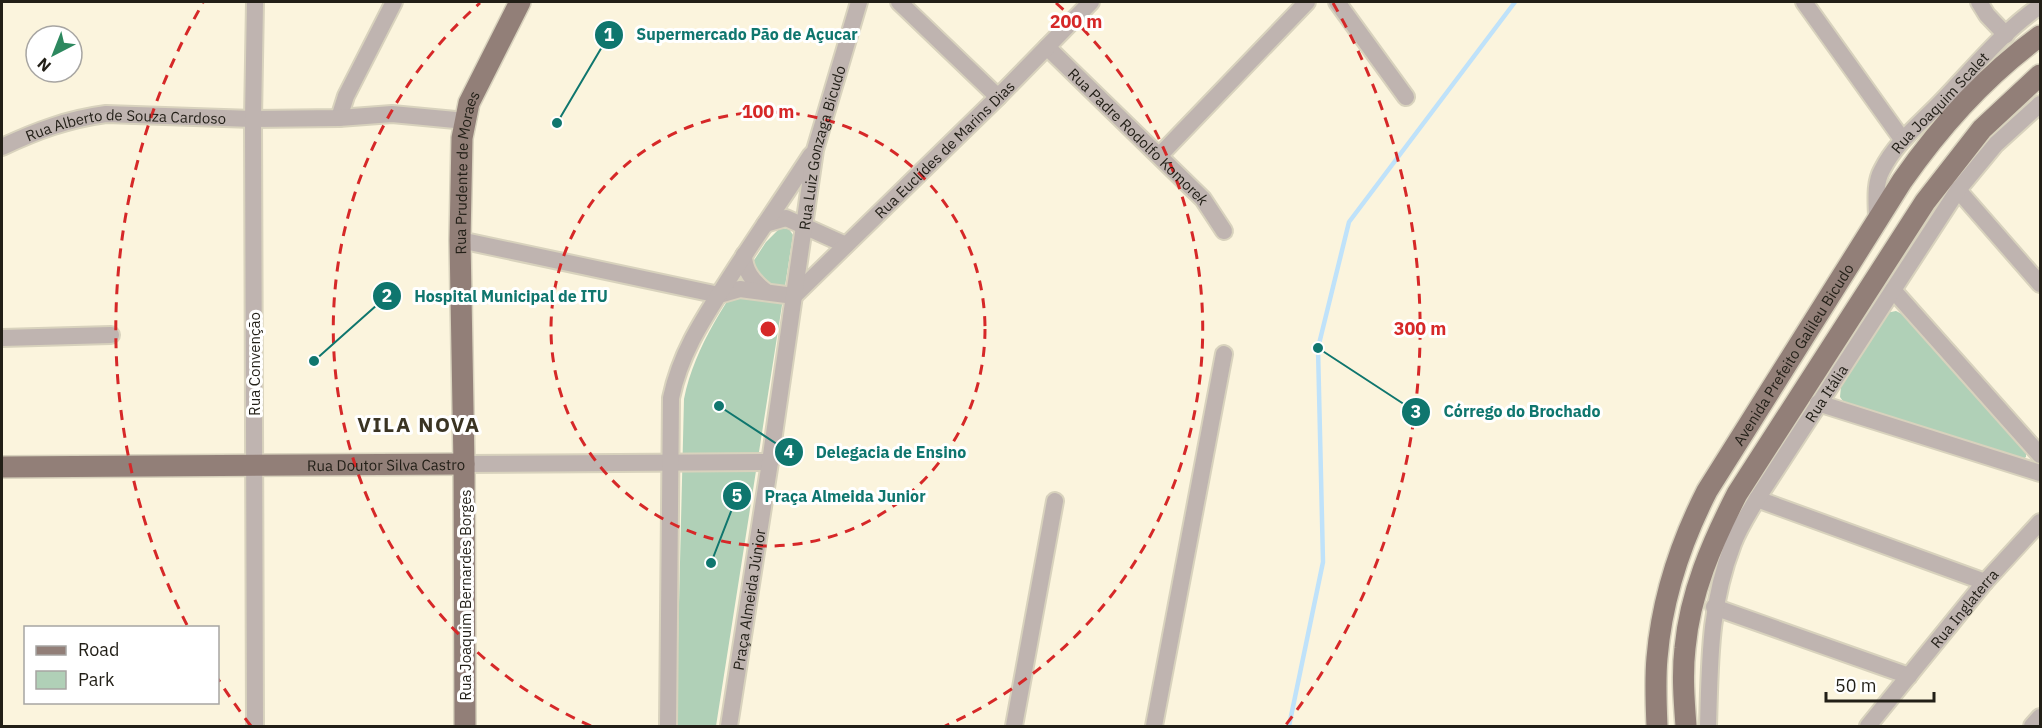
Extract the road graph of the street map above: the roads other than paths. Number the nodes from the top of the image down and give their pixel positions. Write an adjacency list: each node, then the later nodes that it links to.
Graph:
1 (255, 2): 20 (street, Rua Convenção)
2 (394, 2): 19 (street)
3 (520, 2): 21 (main road, Rua Prudente de Moraes)
4 (859, 2): 24 (street, Rua Luiz Gonzaga Bicudo)
5 (899, 2): 16 (street)
6 (1091, 2): 14 (street, Rua Euclídes de Marins Dias)
7 (1307, 2): 25 (street)
8 (1336, 2): 17 (street)
9 (1804, 2): 22 (street)
10 (1979, 2): 12 (street)
11 (2040, 6): 12 (street, Rua Joaquim Scalet)
12 (2006, 35): 22 (street, Rua Joaquim Scalet)
13 (2040, 36): 27 (main road, Avenida Prefeito Galileu Bicudo)
14 (1047, 47): 16 (street, Rua Euclídes de Marins Dias); 25 (street, Rua Padre Rodolfo Komorek)
15 (2040, 75): 64 (main road, Avenida Prefeito Galileu Bicudo)
16 (998, 97): 32 (street, Rua Euclídes de Marins Dias)
17 (1406, 97)
18 (2038, 110): 26 (street, Rua Itália)
19 (339, 118): 20 (street, Rua Alberto de Souza Cardoso); 21 (street, Rua Alberto de Souza Cardoso)
20 (253, 119): 23 (street, Rua Alberto de Souza Cardoso); 47 (street, Rua Convenção)
21 (466, 121): 31 (main road, Rua Prudente de Moraes)
22 (1902, 139): 27 (street, Rua Joaquim Scalet)
23 (2, 147)
24 (814, 150): 28 (street); 29 (street, Rua Luiz Gonzaga Bicudo)
25 (1160, 155): 30 (street, Rua Padre Rodolfo Komorek)
26 (1958, 190): 34 (street); 35 (street, Rua Itália)
27 (1877, 220): 63 (main road, Avenida Prefeito Galileu Bicudo)
28 (765, 224): 29 (street); 33 (street)
29 (804, 225): 32 (street); 38 (street, Rua Luiz Gonzaga Bicudo)
30 (1224, 231)
31 (460, 240): 37 (street); 46 (main road, Rua Prudente de Moraes)
32 (846, 245): 38 (street, Rua Euclídes de Marins Dias)
33 (744, 255): 36 (street); 37 (street)
34 (2040, 284)
35 (1893, 290): 42 (street, Rua Itália); 43 (street)
36 (765, 291): 37 (street); 38 (street)
37 (719, 295): 45 (street)
38 (794, 296): 44 (street, Praça Almeida Júnior)
39 (111, 335): 40 (street)
40 (2, 338)
41 (1224, 354): 62 (street)
42 (1818, 403): 49 (street); 50 (street, Rua Itália)
43 (2040, 455)
44 (770, 462): 45 (street, Rua Doutor Silva Castro); 60 (street, Praça Almeida Júnior)
45 (670, 463): 46 (street, Rua Doutor Silva Castro); 59 (street)
46 (464, 464): 47 (main road, Rua Doutor Silva Castro); 58 (main road, Rua Joaquim Bernardes Borges)
47 (255, 466): 48 (main road, Rua Doutor Silva Castro); 57 (street, Rua Convenção)
48 (2, 467)
49 (2040, 473)
50 (1757, 499): 53 (street); 54 (street, Rua Itália)
51 (1055, 501): 61 (street)
52 (2040, 522): 53 (street, Rua Inglaterra)
53 (1985, 582): 55 (street, Rua Inglaterra)
54 (1714, 607): 55 (street); 65 (street, Rua Itália)
55 (1908, 676): 66 (street, Rua Inglaterra)
56 (2040, 717): 67 (street)
57 (255, 726)
58 (465, 726)
59 (668, 726)
60 (729, 726)
61 (1014, 726)
62 (1154, 726)
63 (1657, 726)
64 (1686, 726)
65 (1708, 726)
66 (1868, 726)
67 (2032, 726)

